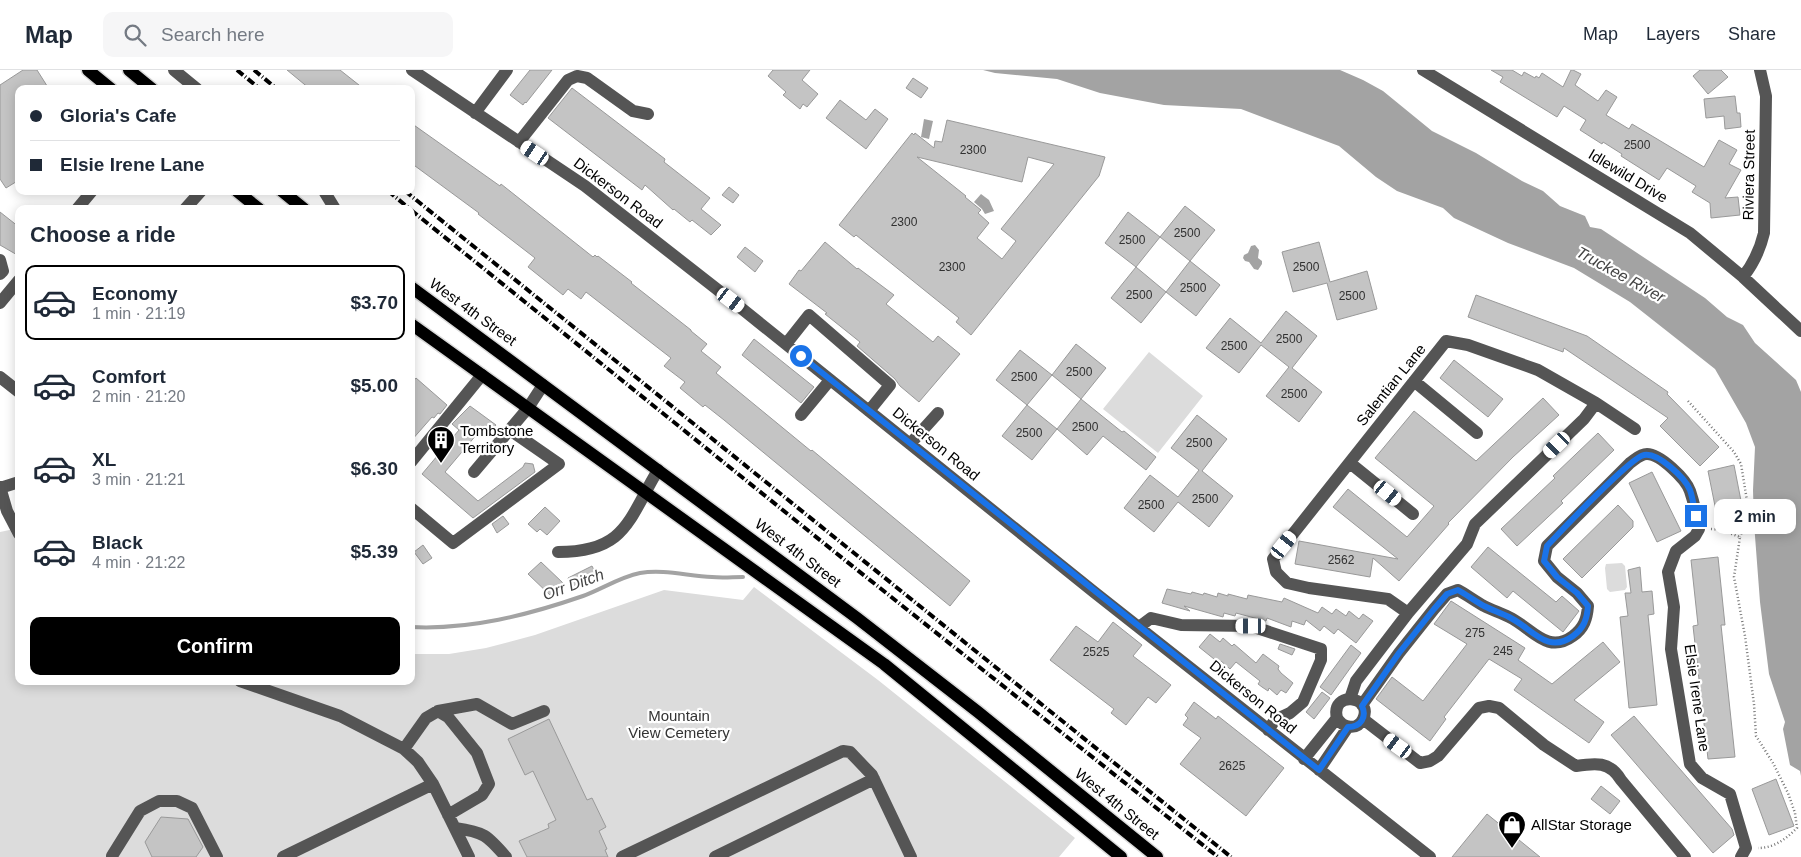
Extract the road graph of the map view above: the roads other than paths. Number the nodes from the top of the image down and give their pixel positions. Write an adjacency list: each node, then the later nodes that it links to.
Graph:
1 (88, 70): 8 (main road)
2 (129, 70): 9 (main road)
3 (174, 70): 10 (street)
4 (412, 70): 11 (street, Dickerson Road)
5 (507, 70): 11 (street)
6 (1423, 70): 24 (street, Idlewild Drive)
7 (1760, 70): 24 (street, Riviera Street)
8 (106, 85)
9 (147, 85)
10 (193, 85)
11 (475, 112): 13 (street, Dickerson Road)
12 (648, 114): 13 (street)
13 (518, 142): 30 (street, Dickerson Road)
14 (89, 195): 18 (street)
15 (197, 195): 19 (street)
16 (242, 195): 20 (main road)
17 (287, 195): 21 (main road)
18 (81, 205)
19 (189, 205)
20 (254, 205)
21 (299, 205)
22 (0, 260): 23 (street)
23 (0, 274)
24 (1743, 277): 29 (street, Idlewild Drive)
25 (15, 285): 27 (street)
26 (415, 290): 35 (main road, West 4th Street)
27 (0, 303)
28 (415, 327): 31 (main road)
29 (1801, 331)
30 (786, 344): 33 (street, Dickerson Road); 39 (street)
31 (482, 375): 38 (main road); 46 (street)
32 (0, 377): 36 (street)
33 (830, 380): 39 (street, Dickerson Road); 41 (street)
34 (1414, 381): 37 (street, Salentian Lane); 44 (street); 47 (street, Salentian Lane)
35 (544, 385): 38 (street); 48 (main road, West 4th Street)
36 (15, 389)
37 (1596, 403): 42 (street); 57 (street)
38 (528, 408): 43 (street); 52 (main road)
39 (868, 411): 45 (street, Dickerson Road)
40 (938, 413): 45 (street)
41 (800, 415)
42 (1635, 429)
43 (510, 430): 49 (street); 53 (street)
44 (1477, 433)
45 (910, 444): 58 (street, Dickerson Road)
46 (415, 457)
47 (1350, 463): 54 (street); 57 (street, Salentian Lane)
48 (658, 470): 52 (street); 85 (main road, West 4th Street)
49 (474, 472)
50 (15, 483): 51 (street)
51 (0, 487): 55 (street)
52 (645, 491): 56 (street); 78 (main road)
53 (415, 511)
54 (1413, 514)
55 (15, 526)
56 (558, 552)
57 (1408, 613): 60 (street)
58 (1139, 627): 67 (street, Dickerson Road); 67 (street)
59 (251, 685): 68 (street)
60 (1350, 699): 61 (street); 64 (street)
61 (1362, 706): 65 (street); 75 (street, Elsie Irene Lane)
62 (438, 711): 63 (street); 68 (street); 73 (street)
63 (544, 711)
64 (1337, 718): 66 (street); 69 (street)
65 (1363, 719): 66 (street); 87 (street)
66 (1348, 727): 70 (street)
67 (1268, 730): 69 (street, Dickerson Road)
68 (404, 749): 72 (street)
69 (1304, 759): 70 (street, Dickerson Road)
70 (1319, 770): 86 (street, Dickerson Road)
71 (874, 779): 77 (street); 83 (street); 84 (street)
72 (434, 784): 73 (street); 80 (street)
73 (448, 815): 74 (street)
74 (455, 828): 81 (street); 82 (street)
75 (1744, 852)
76 (111, 853): 79 (street)
77 (907, 856)
78 (1118, 856)
79 (217, 857)
80 (283, 857)
81 (469, 857)
82 (506, 857)
83 (622, 857)
84 (715, 857)
85 (1157, 857)
86 (1430, 857)
87 (1685, 857)

